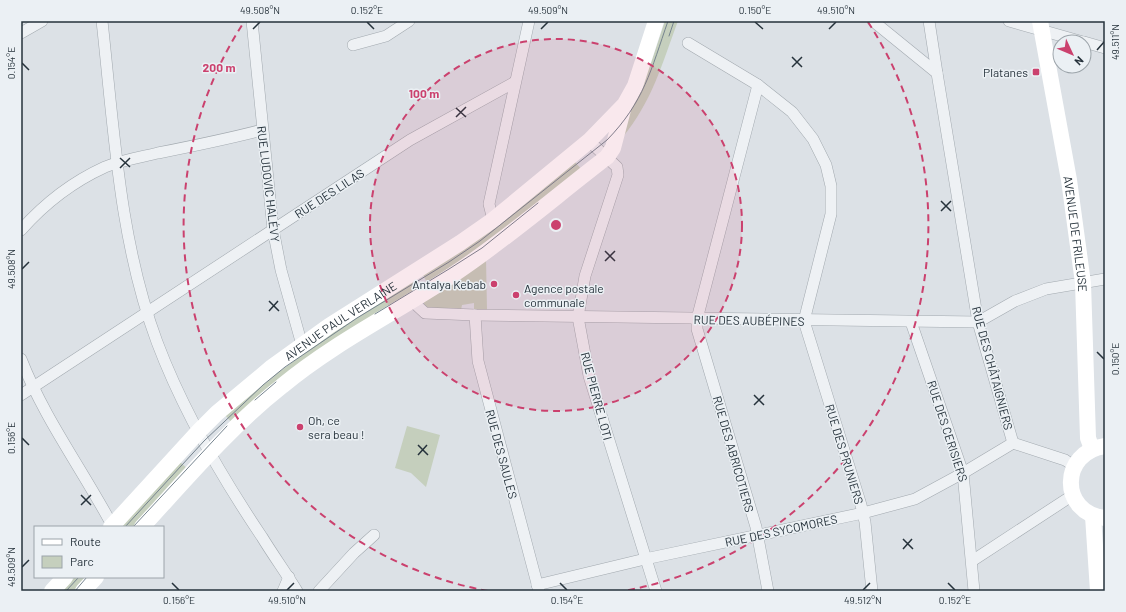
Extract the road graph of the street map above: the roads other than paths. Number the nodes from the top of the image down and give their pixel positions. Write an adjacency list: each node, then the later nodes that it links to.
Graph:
1 (42, 21): 11 (street)
2 (102, 21): 24 (street)
3 (252, 21): 21 (street, RUE LUDOVIC HALÉVY)
4 (409, 21): 15 (street)
5 (529, 21): 18 (street)
6 (656, 21): 20 (street, AVENUE PAUL VERLAINE)
7 (873, 21): 17 (street)
8 (929, 21): 17 (street, RUE DES CHÂTAIGNIERS)
9 (1009, 21): 10 (street)
10 (1041, 26): 12 (street); 29 (street, AVENUE DE FRILEUSE)
11 (21, 33)
12 (1062, 34)
13 (688, 43): 19 (street)
14 (1092, 44): 16 (street)
15 (353, 45)
16 (1105, 48)
17 (938, 73): 37 (street, RUE DES CHÂTAIGNIERS)
18 (515, 82): 25 (street); 26 (street, RUE DES LILAS)
19 (758, 85): 34 (street); 35 (street)
20 (625, 104): 22 (street, AVENUE PAUL VERLAINE); 23 (street, AVENUE PAUL VERLAINE)
21 (262, 130): 24 (street); 26 (street, RUE LUDOVIC HALÉVY)
22 (589, 140): 23 (street, RUE PIERRE LOTI); 25 (street, AVENUE PAUL VERLAINE)
23 (607, 157): 30 (street, AVENUE PAUL VERLAINE); 33 (street, RUE PIERRE LOTI)
24 (117, 162): 27 (street); 31 (street)
25 (493, 220): 38 (street, AVENUE PAUL VERLAINE)
26 (273, 229): 31 (street, RUE DES LILAS); 38 (street, RUE LUDOVIC HALÉVY)
27 (21, 230)
28 (1105, 279): 29 (street, RUE DES AUBÉPINES)
29 (1083, 283): 37 (street, RUE DES AUBÉPINES); 44 (street, AVENUE DE FRILEUSE)
30 (411, 300): 32 (street, RUE DES AUBÉPINES); 45 (street, AVENUE PAUL VERLAINE)
31 (147, 311): 40 (street, RUE DES LILAS); 42 (street)
32 (474, 315): 33 (street, RUE DES AUBÉPINES); 62 (street, RUE DES SAULES)
33 (578, 317): 34 (street, RUE DES AUBÉPINES); 56 (street, RUE PIERRE LOTI)
34 (697, 319): 35 (street, RUE DES AUBÉPINES); 54 (street, RUE DES ABRICOTIERS)
35 (804, 321): 36 (street, RUE DES AUBÉPINES); 49 (street, RUE DES PRUNIERS)
36 (911, 322): 37 (street, RUE DES AUBÉPINES); 47 (street, RUE DES CERISIERS)
37 (978, 322): 43 (street, RUE DES CHÂTAIGNIERS)
38 (302, 345): 42 (street, AVENUE PAUL VERLAINE)
39 (21, 359): 40 (street)
40 (32, 387): 41 (street, RUE DES LILAS); 51 (street)
41 (21, 395)
42 (199, 431): 45 (street); 51 (street, AVENUE PAUL VERLAINE)
43 (1013, 442): 46 (street, RUE DES CHÂTAIGNIERS); 47 (street, RUE DES SYCOMORES)
44 (1098, 447): 46 (street)
45 (210, 453): 52 (street, AVENUE PAUL VERLAINE); 59 (street)
46 (1074, 466): 48 (street)
47 (964, 474): 49 (street, RUE DES SYCOMORES); 57 (street, RUE DES CERISIERS)
48 (1073, 495): 50 (street); 57 (street)
49 (863, 513): 54 (street, RUE DES SYCOMORES); 70 (street, RUE DES PRUNIERS)
50 (1099, 517): 58 (street)
51 (111, 526)
52 (143, 526)
53 (374, 535): 67 (street)
54 (758, 535): 56 (street, RUE DES SYCOMORES); 69 (street, RUE DES ABRICOTIERS)
55 (1105, 546): 58 (street)
56 (645, 559): 62 (street, RUE DES SYCOMORES); 68 (street, RUE PIERRE LOTI)
57 (972, 561): 71 (street, RUE DES CERISIERS)
58 (1097, 566): 72 (street)
59 (289, 577): 65 (street); 66 (street)
60 (64, 578): 63 (street)
61 (95, 578): 64 (street)
62 (538, 588)
63 (52, 591)
64 (83, 591)
65 (283, 591)
66 (297, 591)
67 (319, 591)
68 (656, 591)
69 (768, 591)
70 (872, 591)
71 (974, 591)
72 (1098, 591)

